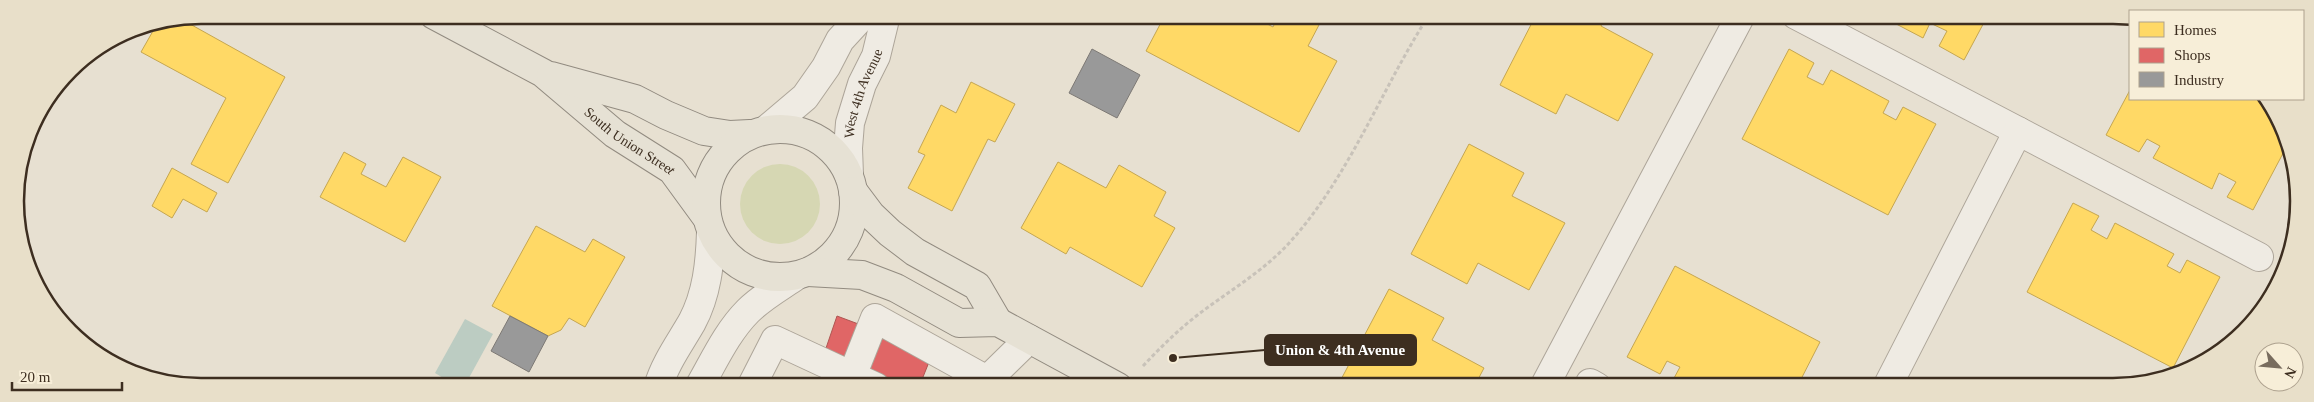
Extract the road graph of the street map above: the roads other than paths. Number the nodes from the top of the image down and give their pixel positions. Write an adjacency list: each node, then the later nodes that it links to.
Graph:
1 (451, 24): 6 (main road, South Union Street)
2 (855, 24): 7 (street)
3 (884, 24): 9 (street, West 4th Avenue)
4 (1736, 24): 23 (street)
5 (1813, 24): 8 (street)
6 (543, 73): 7 (main road, South Union Street); 10 (main road, South Union Street)
7 (758, 132): 9 (main road); 10 (main road)
8 (2018, 132): 11 (street); 24 (street)
9 (851, 183): 12 (main road); 13 (main road)
10 (709, 225): 12 (main road); 15 (street)
11 (2258, 257)
12 (802, 274): 13 (main road); 16 (street)
13 (998, 322): 14 (main road)
14 (1029, 339): 21 (street); 22 (main road)
15 (660, 378)
16 (704, 378)
17 (756, 378): 18 (street)
18 (857, 378)
19 (864, 378): 20 (street)
20 (976, 378)
21 (989, 378)
22 (1101, 378)
23 (1549, 378)
24 (1892, 378)

